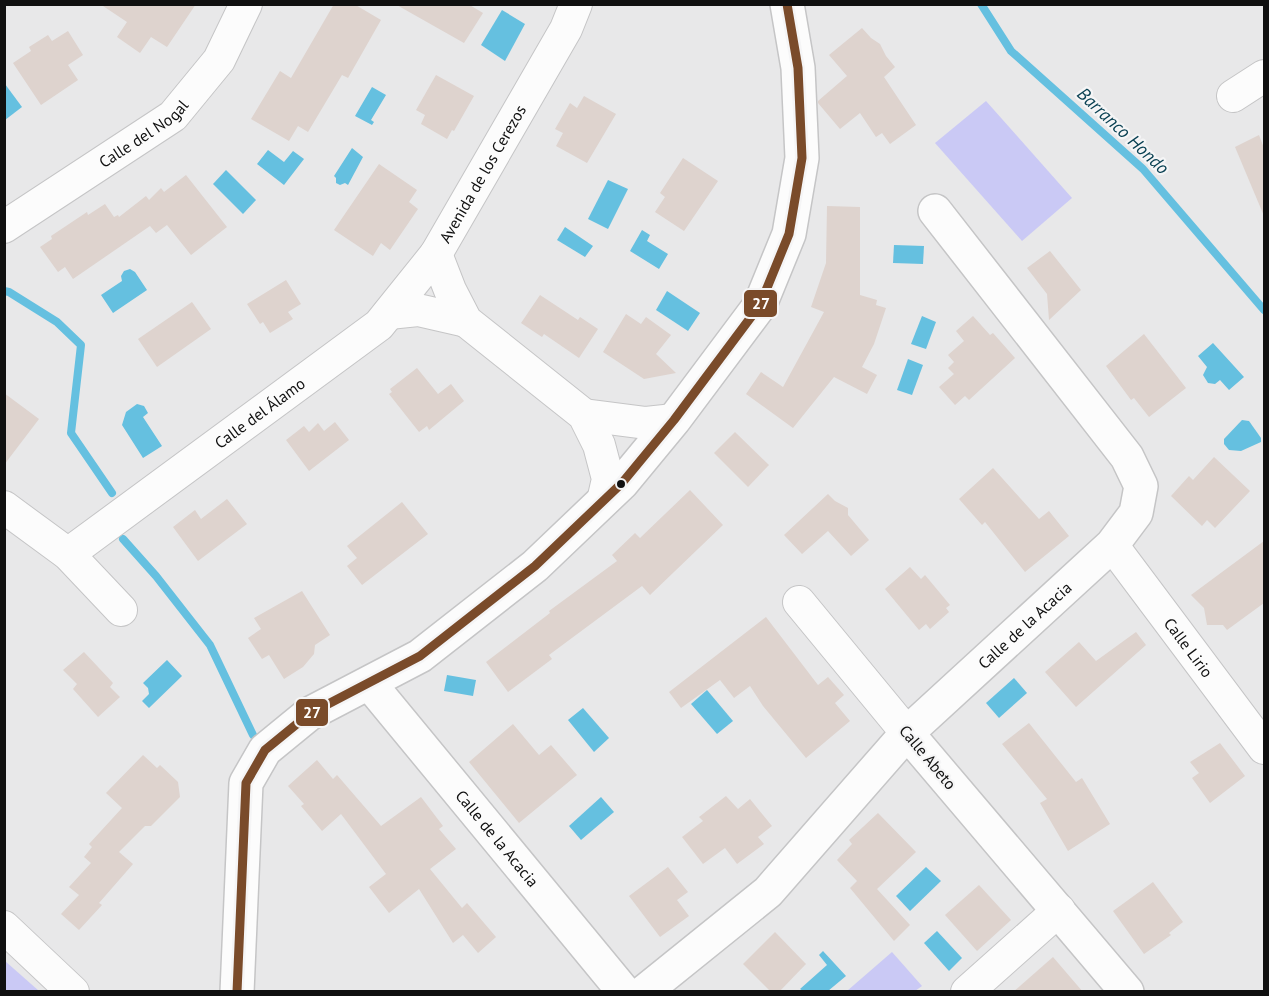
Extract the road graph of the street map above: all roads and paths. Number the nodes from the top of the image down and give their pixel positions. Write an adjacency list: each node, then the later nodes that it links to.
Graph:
1 (246, 4): 7 (street, Calle del Nogal)
2 (787, 4): 12 (street)
3 (568, 13): 8 (street, Avenida de los Cerezos)
4 (1264, 76): 5 (street)
5 (1233, 96)
6 (935, 211): 15 (street, Calle de la Acacia)
7 (4, 226)
8 (436, 254): 9 (street, Calle del Álamo); 10 (street, Avenida de los Cerezos)
9 (389, 313): 10 (street, Avenida de los Cerezos); 16 (street, Calle del Álamo)
10 (466, 321): 11 (street, Avenida de los Cerezos)
11 (584, 416): 12 (street); 13 (street, Avenida de los Cerezos)
12 (674, 420): 13 (street)
13 (603, 501): 19 (street)
14 (4, 507): 16 (street)
15 (1112, 545): 20 (street, Calle de la Acacia); 21 (street, Calle Lirio)
16 (68, 554): 18 (street)
17 (799, 602): 20 (street, Calle Abeto)
18 (121, 610)
19 (370, 684): 25 (street); 26 (street, Calle de la Acacia)
20 (907, 733): 22 (street, Calle Abeto); 27 (street, Calle de la Acacia)
21 (1264, 748)
22 (1059, 910): 28 (street); 29 (street, Calle Abeto)
23 (4, 927): 24 (street)
24 (73, 992)
25 (237, 992)
26 (624, 992)
27 (644, 992)
28 (967, 992)
29 (1127, 992)

